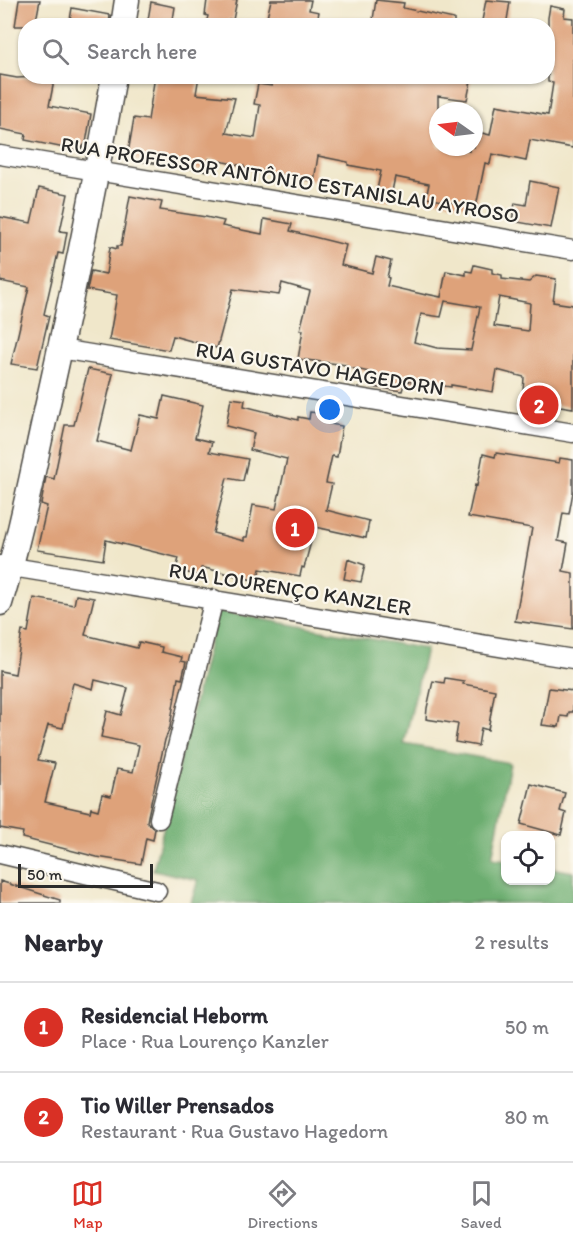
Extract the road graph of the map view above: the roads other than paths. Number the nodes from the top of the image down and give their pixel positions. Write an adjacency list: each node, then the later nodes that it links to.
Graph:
1 (127, 0): 2 (main road)
2 (124, 18)
3 (113, 84): 5 (main road)
4 (0, 155): 5 (street, RUA PROFESSOR ANTÔNIO ESTANISLAU AYROSO)
5 (98, 171): 6 (street, RUA PROFESSOR ANTÔNIO ESTANISLAU AYROSO); 7 (main road)
6 (573, 250)
7 (60, 349): 8 (street, RUA GUSTAVO HAGEDORN); 9 (main road)
8 (573, 433)
9 (5, 566): 10 (street, RUA LOURENÇO KANZLER); 11 (main road)
10 (214, 599): 12 (street, RUA LOURENÇO KANZLER); 13 (street)
11 (0, 603)
12 (573, 659)
13 (159, 819)
14 (0, 854): 15 (street)
15 (157, 891)

